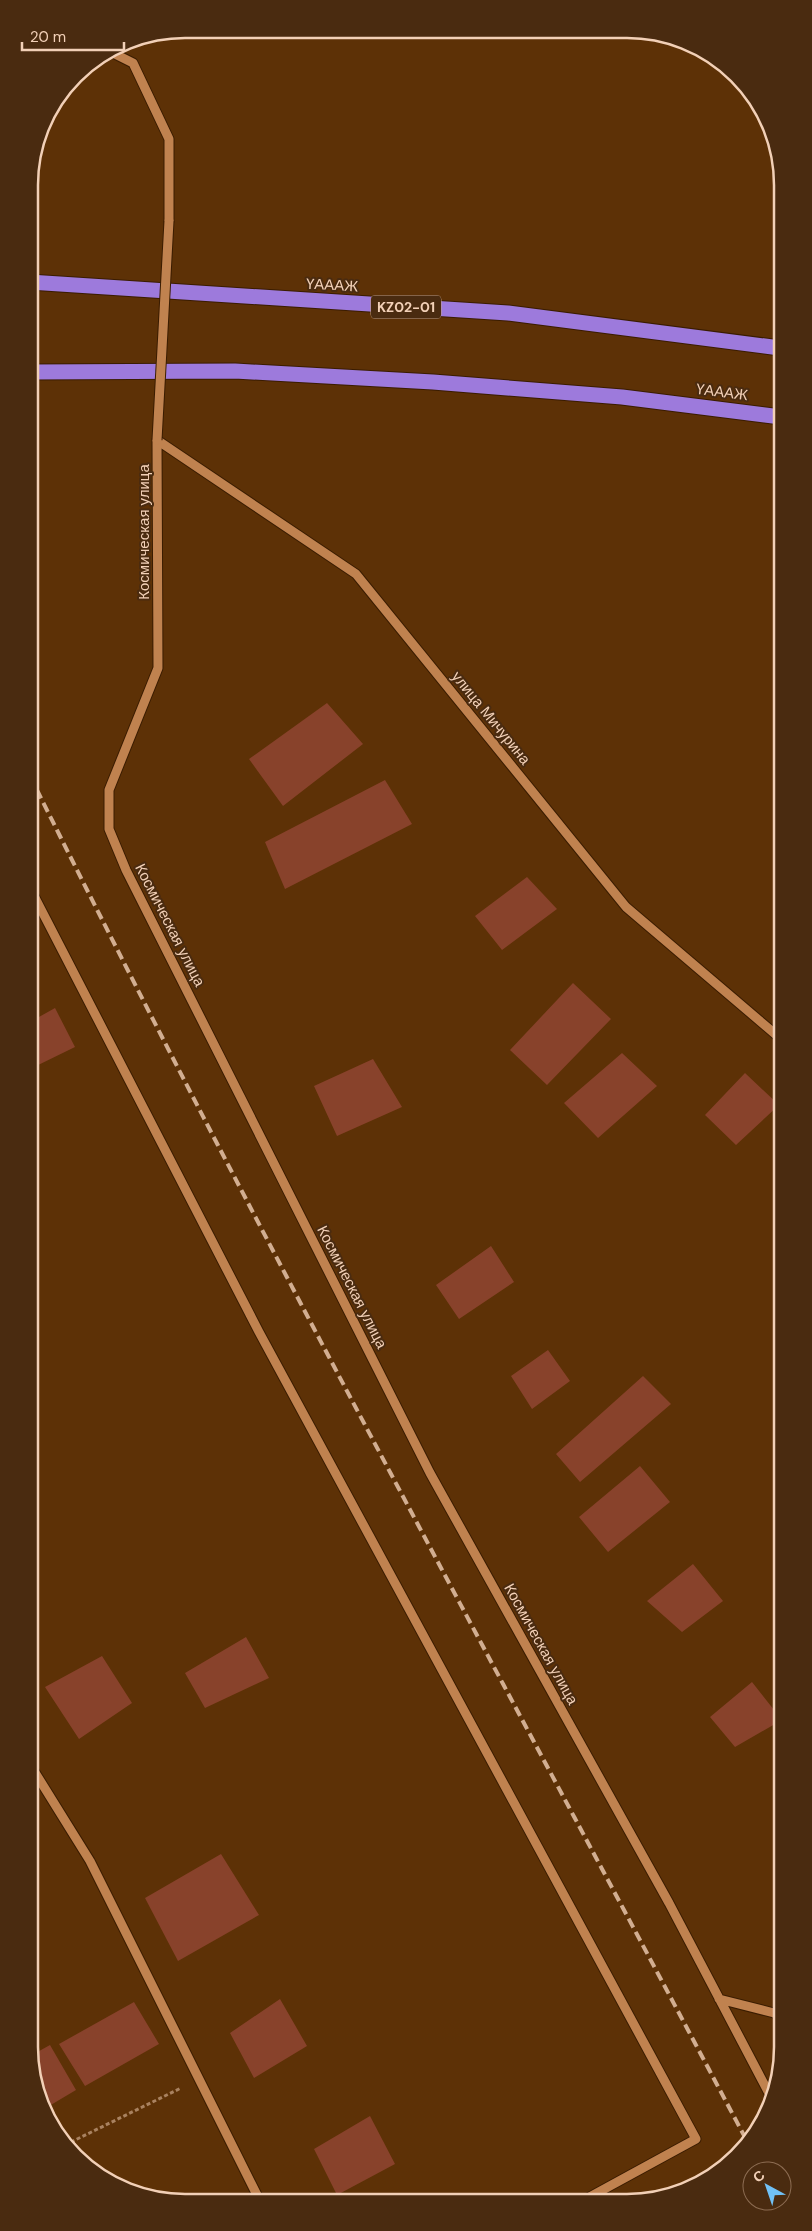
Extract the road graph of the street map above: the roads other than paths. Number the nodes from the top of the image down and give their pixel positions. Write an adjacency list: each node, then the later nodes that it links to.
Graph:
1 (116, 55): 6 (street, Космическая улица, bridge)
2 (38, 283): 3 (highway, ҮАААЖ / KZ02-01)
3 (774, 347)
4 (38, 372): 5 (highway, ҮАААЖ)
5 (774, 416)
6 (158, 440): 8 (street, улица Мичурина); 10 (street, Космическая улица)
7 (38, 904): 14 (street)
8 (774, 1032)
9 (38, 1777): 13 (street)
10 (719, 1999): 11 (street); 12 (street, Космическая улица)
11 (774, 2013)
12 (767, 2092)
13 (256, 2194)
14 (595, 2194)

